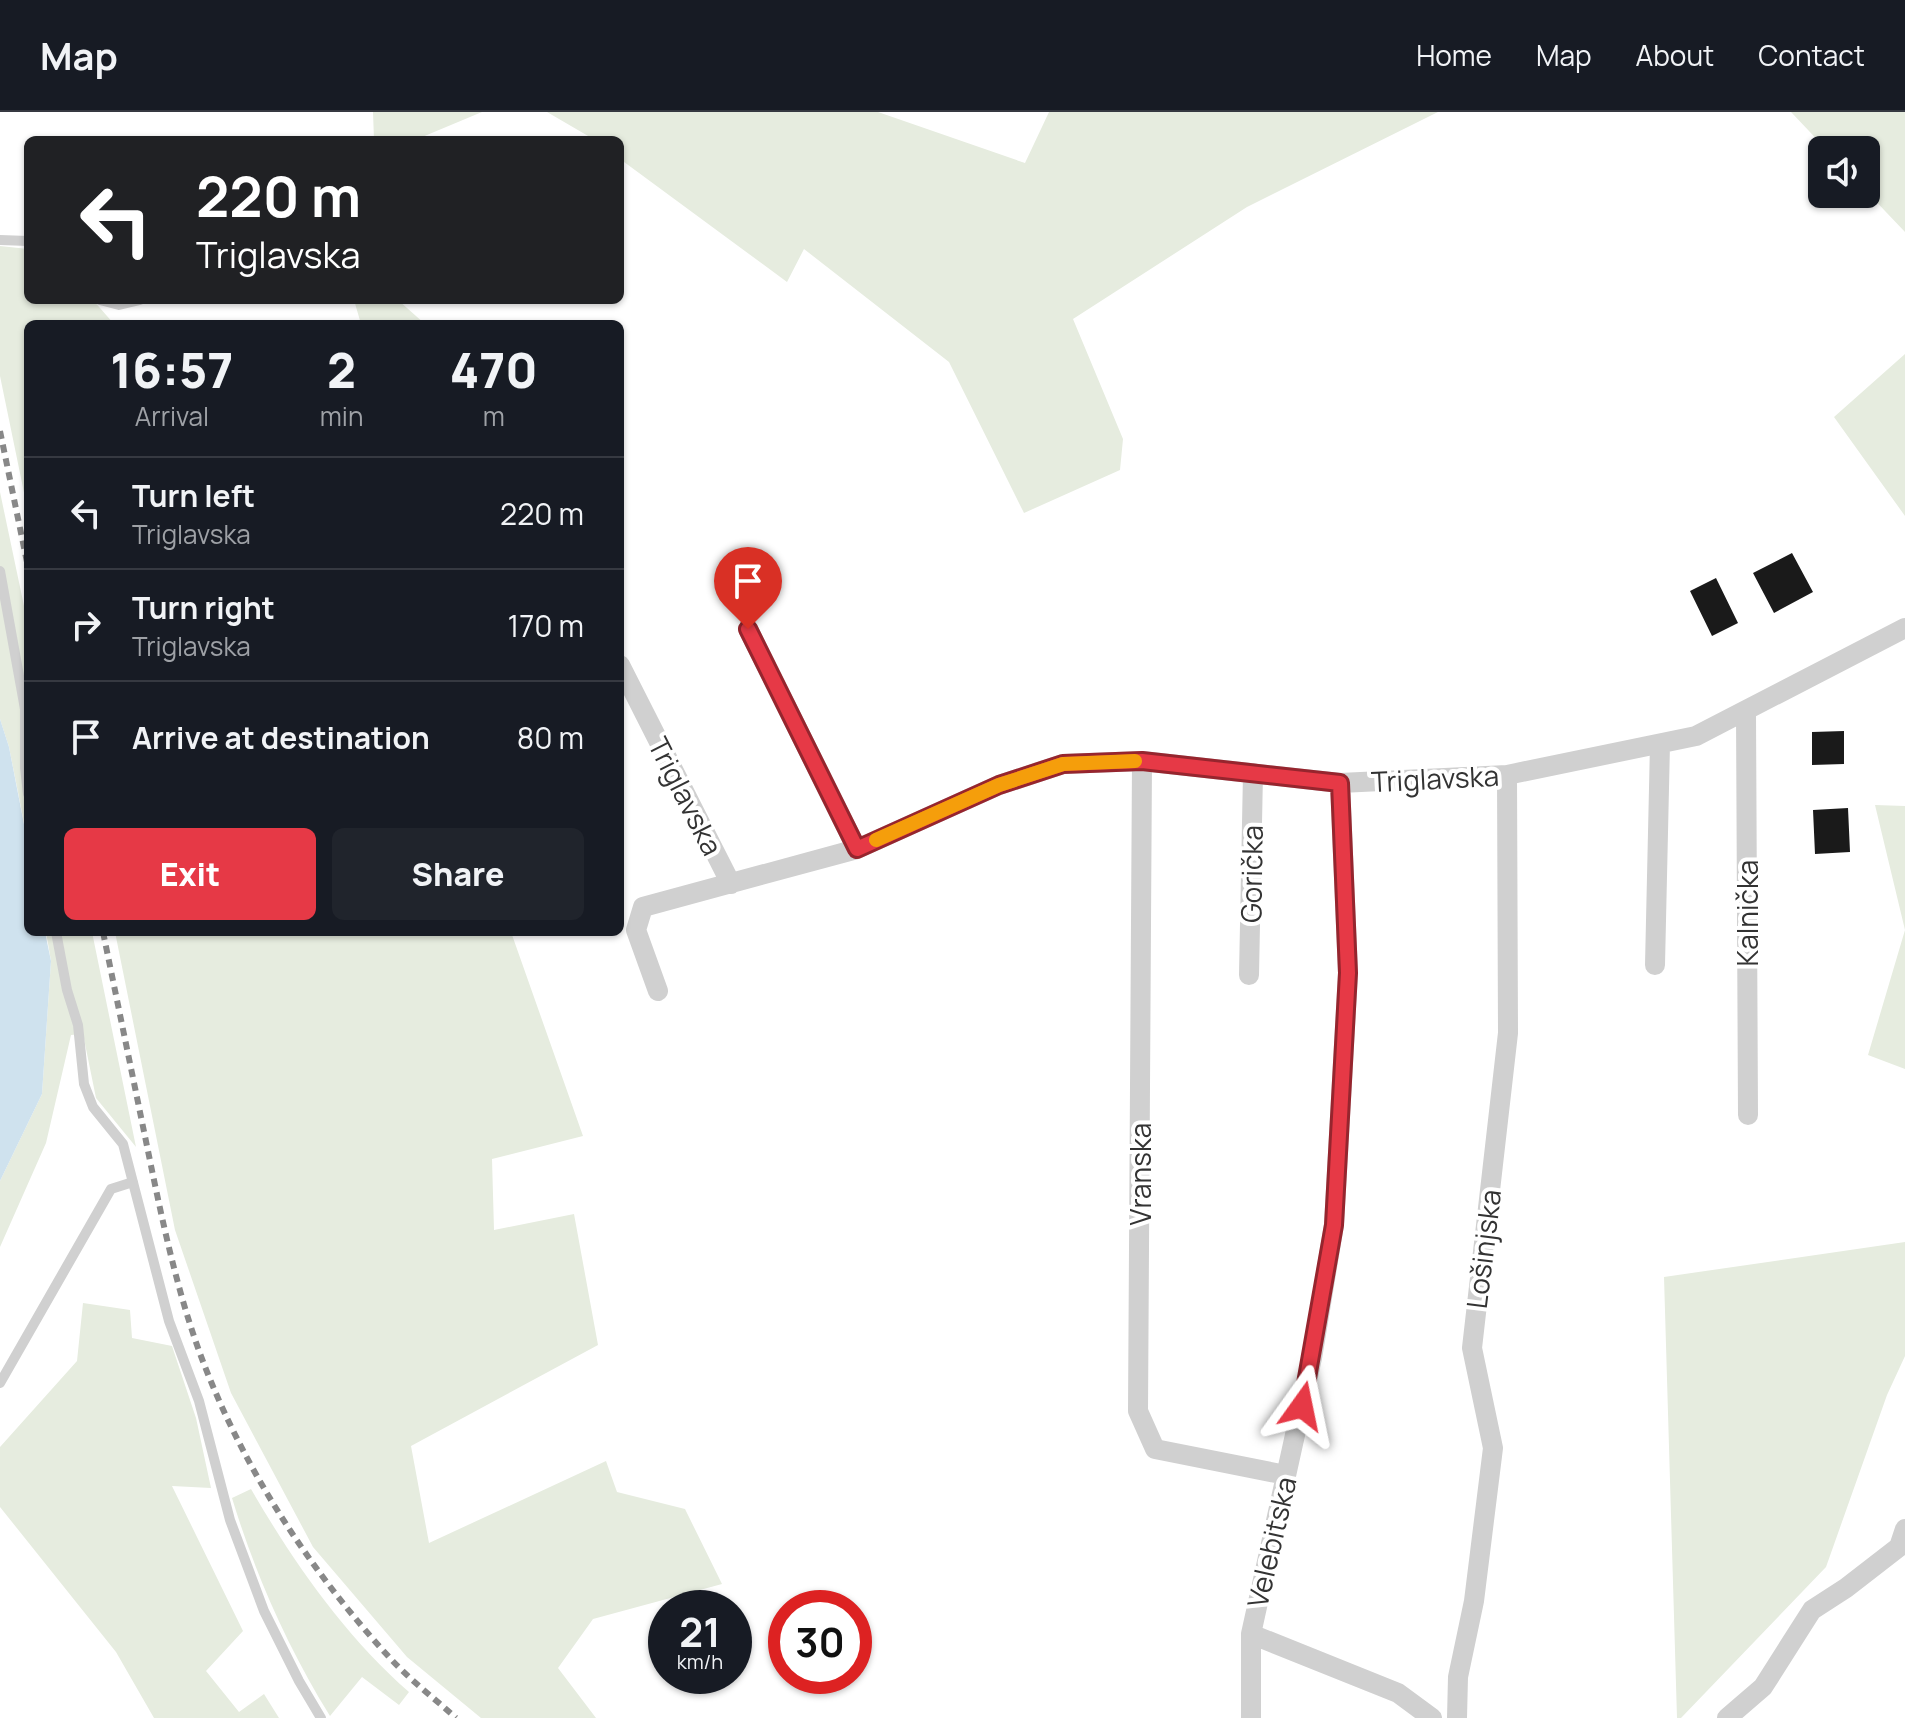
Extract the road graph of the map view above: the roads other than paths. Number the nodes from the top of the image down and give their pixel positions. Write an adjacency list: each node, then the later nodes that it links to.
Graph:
1 (0, 240): 2 (lane)
2 (24, 241)
3 (0, 571): 7 (lane)
4 (1905, 628): 8 (street, Triglavska)
5 (748, 629): 14 (street)
6 (624, 673): 15 (street, Triglavska)
7 (24, 703)
8 (1746, 712): 9 (street, Triglavska); 20 (street, Kalnička)
9 (1660, 744): 12 (street, Triglavska); 17 (street)
10 (1142, 761): 11 (street, Triglavska); 14 (street, Triglavska); 23 (street, Vranska)
11 (1253, 773): 13 (street, Triglavska); 18 (street, Gorička)
12 (1507, 775): 13 (street, Triglavska); 29 (street, Lošinjska)
13 (1340, 783): 23 (street, Velebitska)
14 (857, 849): 15 (street, Triglavska)
15 (731, 884): 19 (street, Triglavska)
16 (57, 936): 21 (lane)
17 (1655, 965)
18 (1249, 975)
19 (658, 991)
20 (1748, 1115)
21 (133, 1182): 22 (lane); 26 (lane)
22 (0, 1383)
23 (1286, 1475): 25 (street, Velebitska)
24 (1905, 1529): 30 (street)
25 (1251, 1634): 27 (street, Velebitska); 28 (street, Velebitska)
26 (321, 1718)
27 (1251, 1718)
28 (1432, 1718)
29 (1457, 1718)
30 (1727, 1718)

